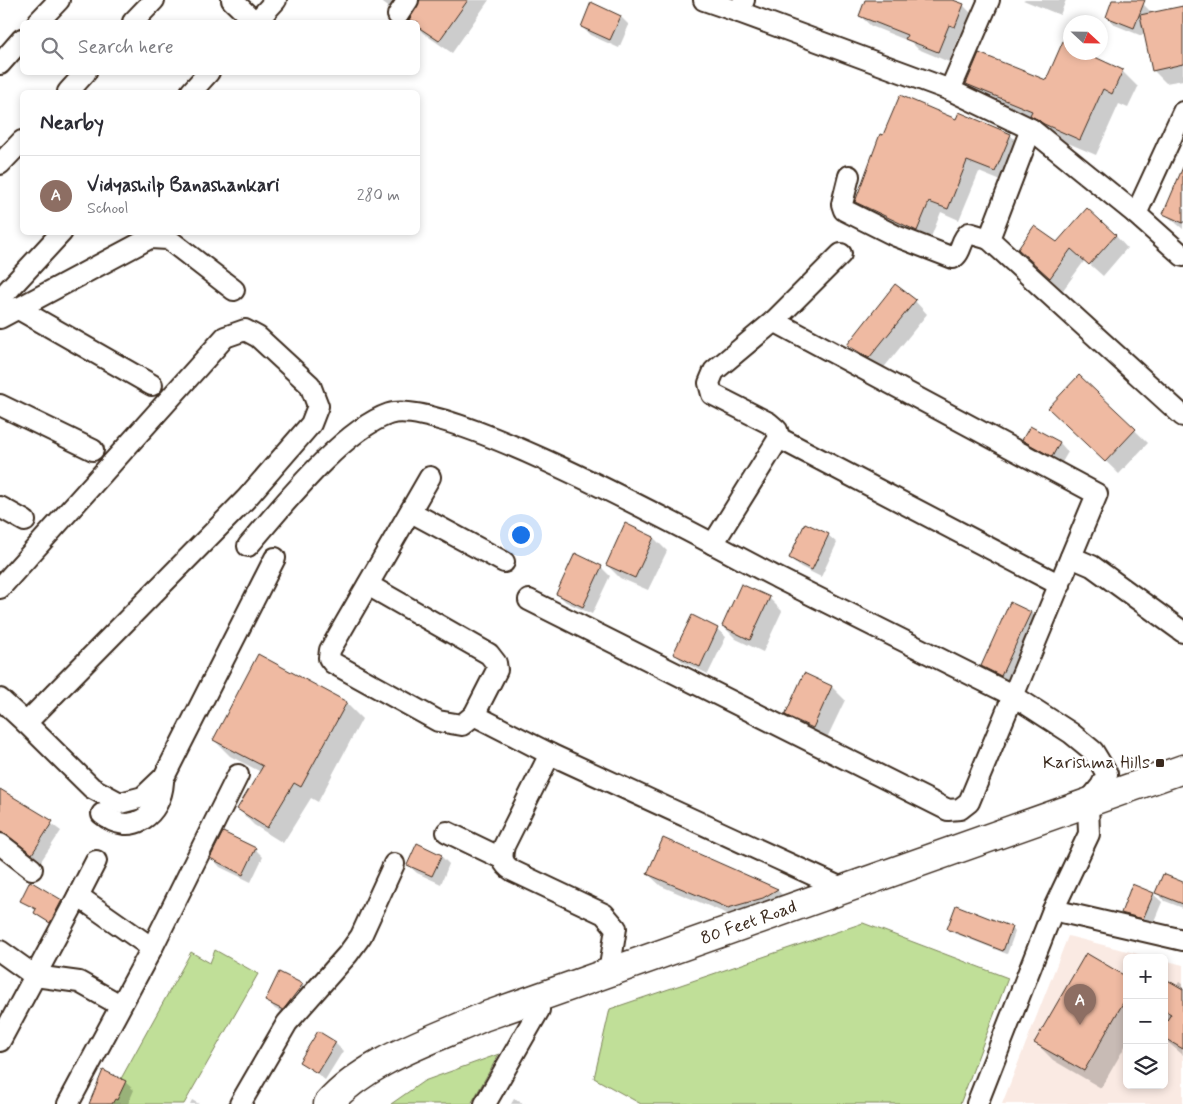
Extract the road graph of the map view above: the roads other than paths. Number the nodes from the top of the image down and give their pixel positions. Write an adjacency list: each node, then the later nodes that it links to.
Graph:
1 (59, 0): 8 (street)
2 (154, 0): 9 (street)
3 (232, 0): 10 (street)
4 (276, 0): 11 (street)
5 (704, 0): 7 (street)
6 (989, 0): 18 (street)
7 (742, 6): 18 (street)
8 (40, 20)
9 (135, 20)
10 (253, 20)
11 (257, 20)
12 (20, 41): 13 (street)
13 (0, 64)
14 (83, 75): 16 (street)
15 (207, 75): 17 (street)
16 (70, 90)
17 (193, 90)
18 (950, 90): 20 (street)
19 (1183, 112): 24 (street)
20 (1031, 129): 24 (street); 26 (street)
21 (20, 142): 22 (street)
22 (0, 164)
23 (849, 176): 26 (street)
24 (1136, 214): 28 (street)
25 (60, 235): 30 (street)
26 (989, 239): 34 (street)
27 (841, 254): 31 (street)
28 (1183, 256)
29 (234, 290): 30 (street)
30 (6, 309): 32 (street)
31 (774, 321): 35 (street); 45 (street)
32 (152, 385)
33 (0, 405): 36 (street)
34 (1183, 416)
35 (779, 438): 43 (street); 49 (street)
36 (93, 450)
37 (430, 477): 40 (street)
38 (246, 499): 42 (street); 50 (street); 56 (street)
39 (0, 507): 41 (street)
40 (411, 512): 47 (street); 48 (street)
41 (26, 521)
42 (269, 521): 43 (street); 44 (street)
43 (713, 544): 53 (street)
44 (248, 546)
45 (1071, 557): 49 (street); 52 (street)
46 (275, 558): 60 (street)
47 (504, 562)
48 (368, 585): 55 (street); 55 (street)
49 (1060, 585): 53 (street)
50 (0, 588)
51 (529, 600): 53 (street)
52 (1183, 632)
53 (1012, 695): 62 (street)
54 (0, 699): 56 (street)
55 (474, 715): 57 (street)
56 (26, 723): 60 (street)
57 (550, 754): 66 (street); 70 (street)
58 (1183, 769): 62 (main road, 80 Feet Road)
59 (238, 775): 74 (street)
60 (164, 777): 63 (street)
61 (1183, 784): 62 (main road, 80 Feet Road)
62 (1089, 810): 70 (main road, 80 Feet Road); 72 (street); 79 (main road, 80 Feet Road)
63 (102, 814)
64 (446, 832): 66 (street)
65 (0, 844): 69 (street)
66 (501, 858): 76 (street)
67 (96, 861): 71 (street)
68 (394, 864): 82 (street)
69 (32, 869)
70 (846, 890): 76 (main road, 80 Feet Road)
71 (78, 896): 74 (street); 77 (street)
72 (1053, 910): 73 (street); 86 (street)
73 (1183, 940)
74 (152, 948): 78 (street)
75 (0, 951): 77 (street)
76 (609, 973): 83 (main road, 80 Feet Road)
77 (35, 976): 78 (street); 80 (street)
78 (120, 1005): 81 (street)
79 (539, 1010): 84 (main road, 80 Feet Road); 85 (street)
80 (0, 1040)
81 (68, 1104)
82 (240, 1104)
83 (328, 1104)
84 (344, 1104)
85 (485, 1104)
86 (977, 1104)

